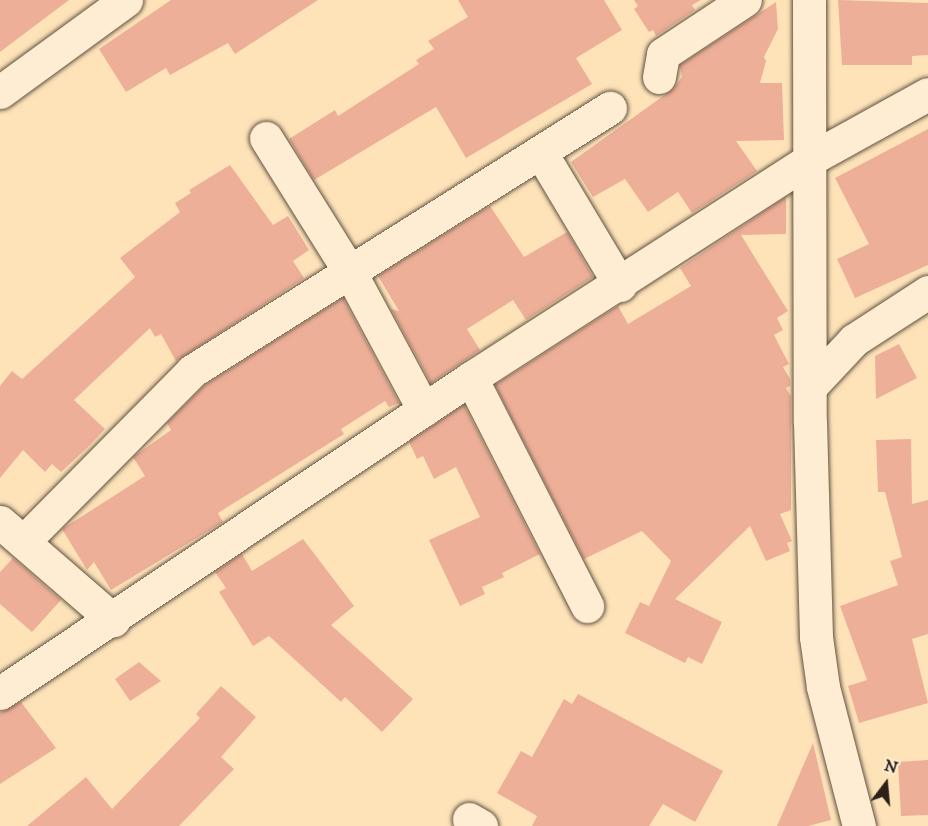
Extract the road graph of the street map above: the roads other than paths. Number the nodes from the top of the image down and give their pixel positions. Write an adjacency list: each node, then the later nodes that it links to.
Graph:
1 (126, 0): 5 (street)
2 (745, 0): 4 (street)
3 (809, 0): 10 (street)
4 (659, 77)
5 (0, 92)
6 (928, 94): 10 (street)
7 (610, 108): 9 (street)
8 (266, 138): 11 (street)
9 (541, 153): 11 (street); 12 (street)
10 (812, 158): 12 (street); 15 (street)
11 (351, 274): 16 (street); 17 (street)
12 (620, 285): 14 (street)
13 (928, 292): 15 (street)
14 (471, 378): 16 (street); 18 (street)
15 (811, 386): 21 (street)
16 (424, 410): 19 (street)
17 (12, 532): 19 (street)
18 (587, 606)
19 (113, 620): 20 (street)
20 (0, 693)
21 (859, 826)

